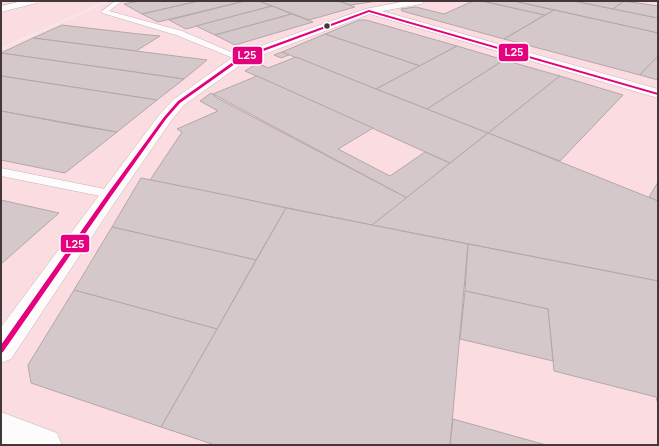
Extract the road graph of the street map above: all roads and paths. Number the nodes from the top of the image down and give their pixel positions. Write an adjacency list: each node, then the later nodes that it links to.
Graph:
1 (34, 1): 4 (street)
2 (119, 1): 6 (lane)
3 (421, 1): 5 (street)
4 (1, 9)
5 (369, 11): 6 (street); 7 (street)
6 (241, 58): 9 (street)
7 (658, 94)
8 (1, 172): 9 (lane)
9 (110, 194): 10 (street)
10 (1, 350)
11 (1, 429): 12 (street)
12 (45, 445)

